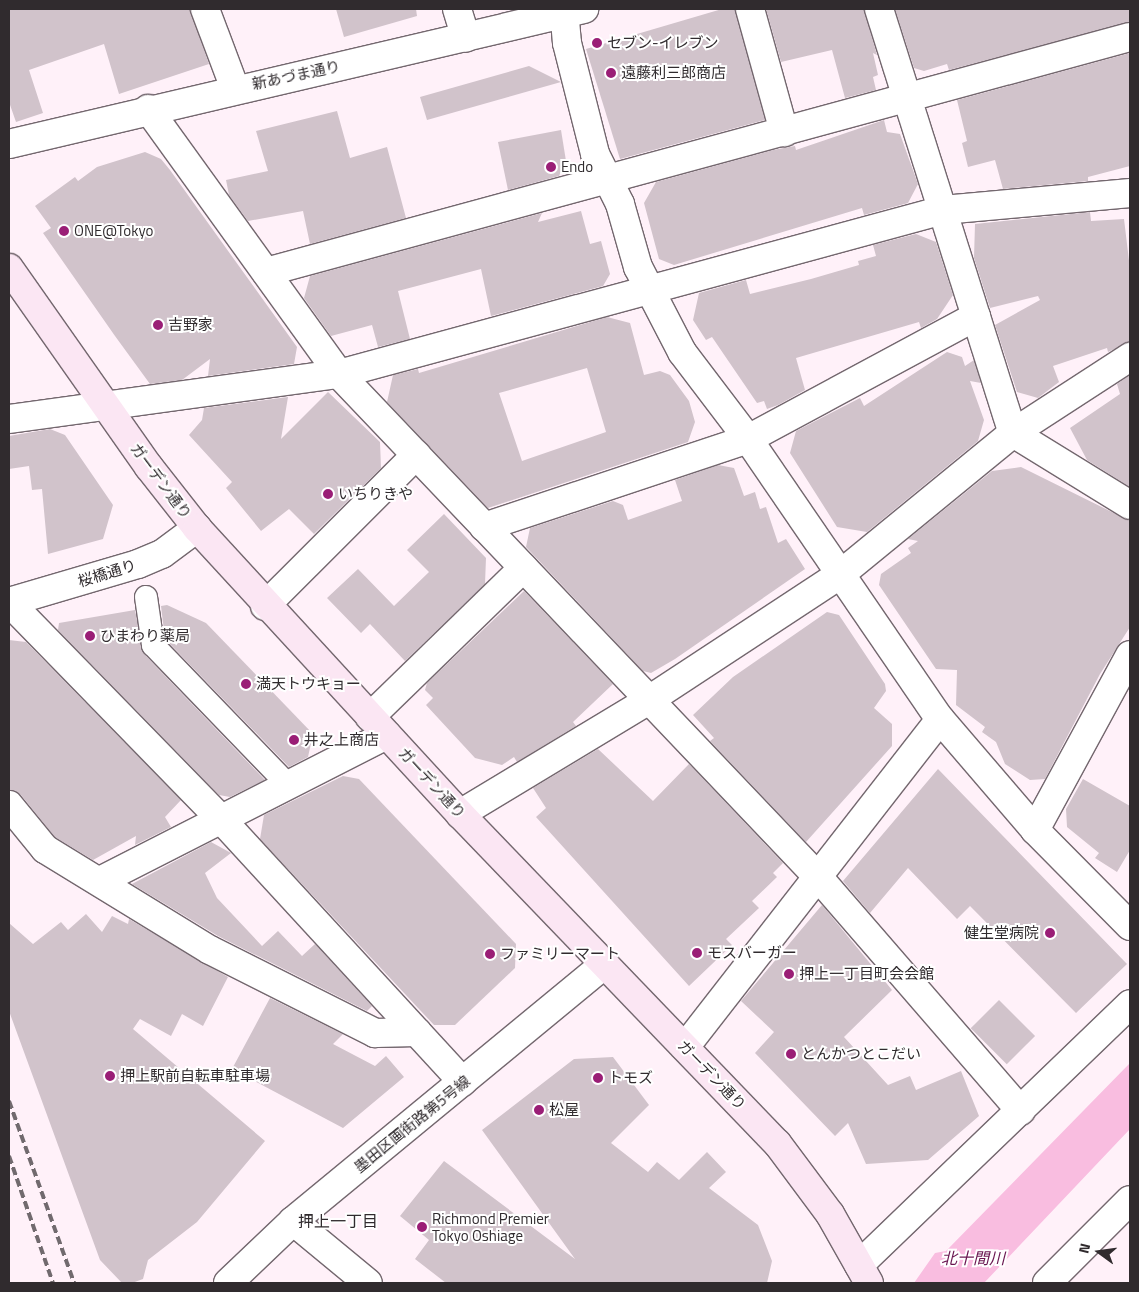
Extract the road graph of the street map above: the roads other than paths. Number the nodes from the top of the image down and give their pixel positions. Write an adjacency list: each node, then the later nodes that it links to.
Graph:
1 (205, 9): 8 (street)
2 (457, 9): 7 (street)
3 (750, 9): 11 (street)
4 (879, 9): 9 (street)
5 (571, 10): 7 (street, 新あづま通り); 13 (street)
6 (1130, 36): 9 (street)
7 (466, 38): 8 (street, 新あづま通り)
8 (235, 89): 10 (street, 新あづま通り)
9 (907, 97): 11 (street); 15 (street)
10 (148, 109): 12 (street, 新あづま通り); 17 (street)
11 (784, 132): 13 (street)
12 (9, 141)
13 (609, 180): 17 (street); 18 (street)
14 (1130, 193): 15 (street)
15 (943, 210): 18 (street); 19 (street)
16 (9, 268): 22 (main road, ガーデン通り)
17 (266, 272): 21 (street)
18 (649, 290): 21 (street); 25 (street)
19 (976, 316): 24 (street); 25 (street)
20 (1130, 358): 24 (street)
21 (339, 374): 22 (street); 26 (street)
22 (105, 404): 23 (street); 29 (main road, ガーデン通り)
23 (9, 420)
24 (1013, 433): 27 (street); 31 (street)
25 (748, 439): 28 (street); 31 (street)
26 (416, 455): 28 (street); 34 (street)
27 (1130, 505)
28 (484, 527): 30 (street)
29 (197, 528): 33 (street, 桜橋通り); 34 (main road, ガーデン通り)
30 (523, 568): 36 (street); 38 (street)
31 (842, 573): 36 (street); 37 (street)
32 (146, 596): 39 (street)
33 (9, 602): 42 (street)
34 (266, 606): 38 (main road, ガーデン通り)
35 (1130, 655): 43 (street)
36 (648, 700): 41 (street); 44 (street)
37 (940, 719): 43 (street); 44 (street)
38 (379, 726): 39 (street); 41 (main road, ガーデン通り)
39 (288, 785): 42 (street)
40 (9, 805): 45 (street)
41 (460, 814): 47 (main road, ガーデン通り)
42 (221, 819): 45 (street); 49 (street)
43 (1035, 830): 46 (street)
44 (819, 878): 50 (street); 52 (street)
45 (100, 881): 49 (street)
46 (1130, 926)
47 (605, 964): 50 (main road, ガーデン通り); 51 (street, 墨田区画街路第5号線)
48 (1130, 1004): 52 (street)
49 (417, 1032): 51 (street)
50 (685, 1047): 55 (main road, ガーデン通り)
51 (463, 1082): 54 (street, 墨田区画街路第5号線)
52 (1021, 1111): 55 (street)
53 (1130, 1200): 58 (street)
54 (293, 1221): 56 (street, 墨田区画街路第5号線); 57 (street)
55 (864, 1274)
56 (228, 1283)
57 (368, 1283)
58 (1047, 1283)

